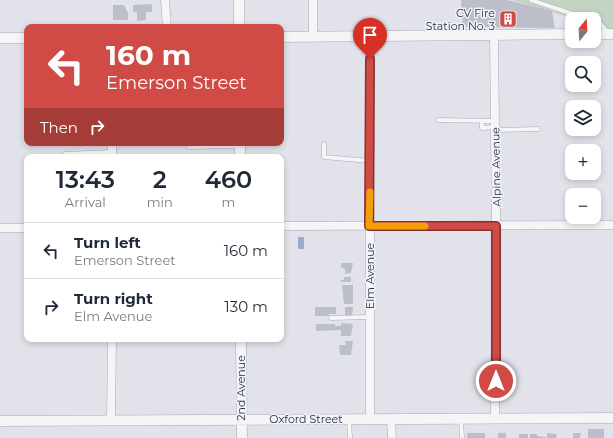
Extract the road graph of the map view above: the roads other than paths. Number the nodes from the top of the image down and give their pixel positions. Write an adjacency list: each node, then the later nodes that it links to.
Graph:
1 (165, 0): 6 (street)
2 (239, 0): 7 (street)
3 (313, 0): 13 (street)
4 (531, 0): 5 (lane)
5 (567, 12)
6 (167, 24)
7 (239, 24)
8 (601, 24): 10 (lane)
9 (565, 34): 11 (street)
10 (611, 34)
11 (494, 36): 14 (street); 19 (street, Alpine Avenue)
12 (284, 37): 13 (street)
13 (313, 37): 14 (street)
14 (370, 37): 26 (street, Elm Avenue)
15 (0, 38): 16 (street)
16 (24, 38)
17 (438, 120): 18 (lane)
18 (482, 121): 19 (lane); 19 (lane)
19 (495, 126): 20 (lane); 30 (street, Alpine Avenue)
20 (538, 130)
21 (324, 144): 26 (lane)
22 (214, 146): 23 (lane)
23 (189, 147)
24 (112, 151): 25 (lane)
25 (64, 154)
26 (370, 161): 29 (street, Elm Avenue)
27 (613, 225): 30 (street)
28 (284, 226): 29 (street)
29 (369, 226): 30 (street); 33 (street, Elm Avenue)
30 (496, 226): 37 (street, Alpine Avenue)
31 (0, 228): 32 (street)
32 (24, 228)
33 (370, 317): 34 (lane); 40 (street, Elm Avenue)
34 (331, 318)
35 (112, 342): 43 (street)
36 (241, 342): 44 (street, 2nd Avenue)
37 (495, 418): 38 (street, Oxford Street); 42 (street, Oxford Street)
38 (613, 418)
39 (349, 419): 40 (street, Oxford Street); 44 (street, Oxford Street); 47 (lane)
40 (370, 419): 41 (street, Oxford Street)
41 (391, 419): 42 (street, Oxford Street); 48 (street)
42 (461, 419): 49 (lane)
43 (111, 420): 44 (street, Oxford Street); 45 (street, Oxford Street)
44 (241, 420): 46 (street, 2nd Avenue)
45 (0, 421)
46 (242, 438)
47 (350, 438)
48 (392, 438)
49 (462, 438)

